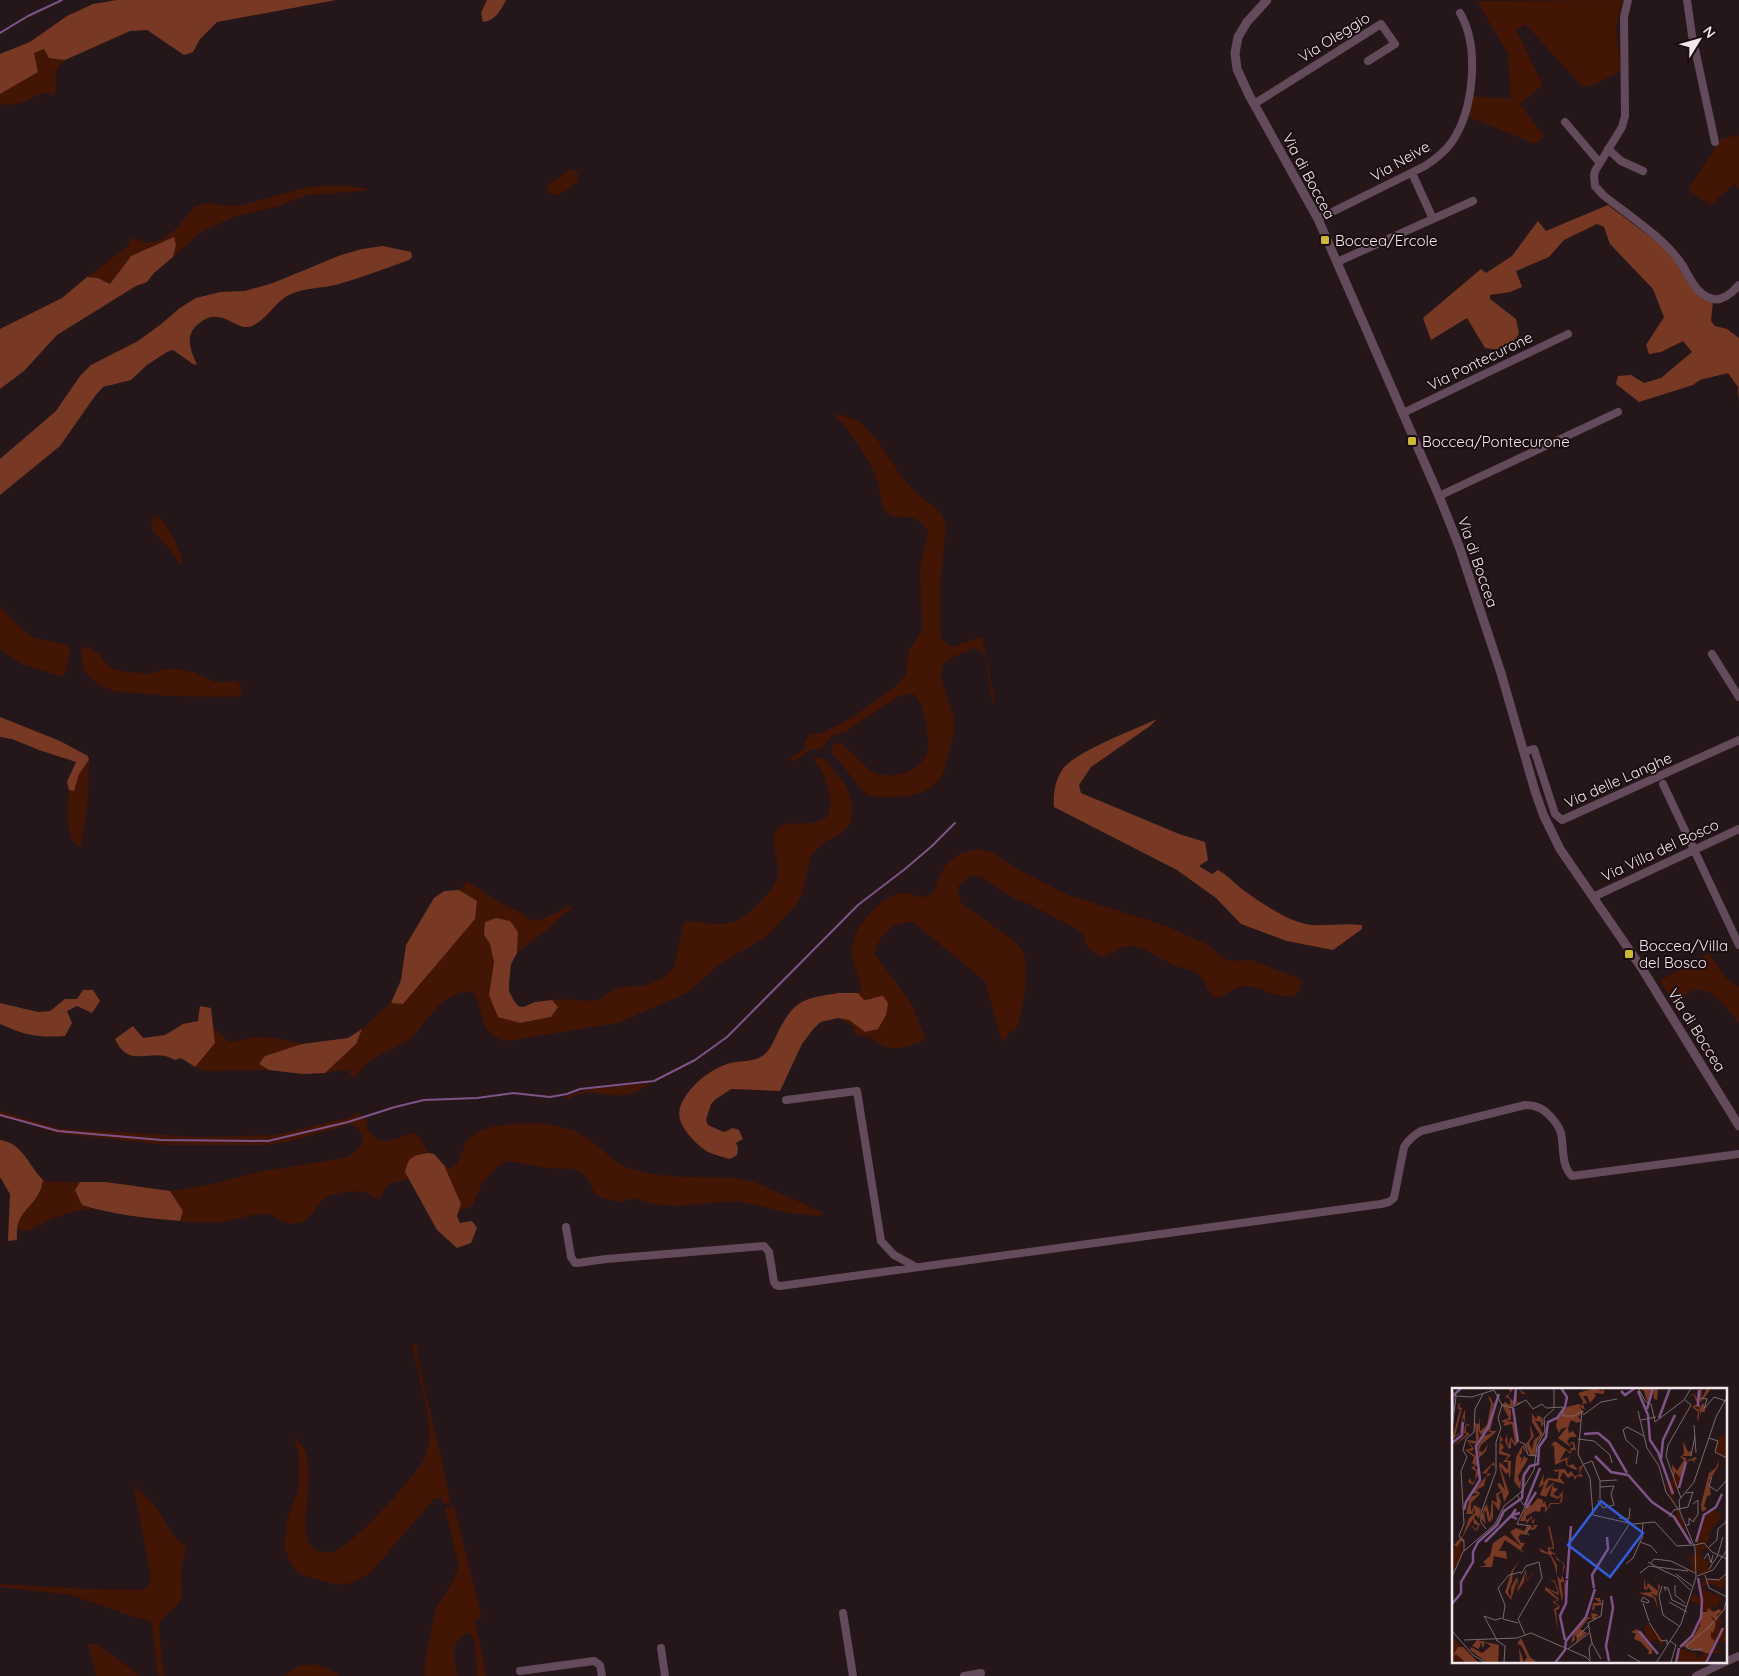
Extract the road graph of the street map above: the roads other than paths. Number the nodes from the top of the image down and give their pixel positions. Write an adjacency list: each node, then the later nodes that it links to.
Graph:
1 (1267, 0): 6 (street, Via di Boccea)
2 (1628, 0): 9 (street)
3 (1687, 0): 8 (street)
4 (1460, 13): 12 (street, Via Neive)
5 (1368, 61): 6 (street, Via Oleggio)
6 (1254, 104): 14 (street, Via di Boccea)
7 (1565, 122): 10 (street)
8 (1715, 142)
9 (1608, 149): 10 (street); 11 (street)
10 (1599, 162): 17 (street)
11 (1643, 170)
12 (1412, 173): 14 (street, Via Neive); 15 (street)
13 (1473, 202): 15 (street)
14 (1318, 220): 16 (street, Via di Boccea)
15 (1433, 220): 16 (street)
16 (1336, 262): 20 (street, Via di Boccea)
17 (1739, 285)
18 (1568, 334): 20 (street, Via Pontecurone)
19 (1618, 412): 21 (street)
20 (1403, 413): 21 (street, Via di Boccea)
21 (1439, 496): 25 (street, Via di Boccea)
22 (1712, 654): 23 (street)
23 (1739, 697)
24 (1739, 740): 25 (street, Via delle Langhe)
25 (1524, 752): 29 (street, Via di Boccea)
26 (1663, 784): 28 (street)
27 (1739, 829): 28 (street, Via Villa del Bosco)
28 (1694, 850): 29 (street, Via Villa del Bosco); 30 (street)
29 (1593, 897): 32 (street, Via di Boccea)
30 (1739, 945)
31 (786, 1100): 35 (street)
32 (1739, 1126)
33 (1739, 1154): 35 (street)
34 (566, 1227): 35 (street)
35 (917, 1267)
36 (843, 1613): 43 (street)
37 (661, 1648): 42 (street)
38 (1721, 1664): 45 (street)
39 (520, 1671): 41 (street)
40 (981, 1673): 44 (street)
41 (602, 1676)
42 (665, 1676)
43 (853, 1676)
44 (964, 1676)
45 (1696, 1676)

